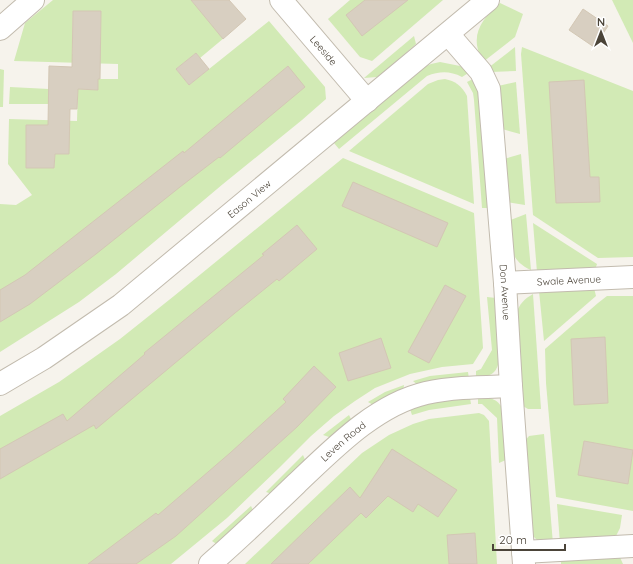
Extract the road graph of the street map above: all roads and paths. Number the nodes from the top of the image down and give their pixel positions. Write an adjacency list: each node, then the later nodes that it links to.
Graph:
1 (33, 0): 4 (street)
2 (281, 0): 6 (street, Leeside)
3 (488, 0): 5 (street, Eason View)
4 (0, 29)
5 (448, 34): 6 (street, Eason View); 8 (street, Don Avenue)
6 (367, 101): 9 (street, Eason View)
7 (633, 277): 8 (street, Swale Avenue)
8 (505, 283): 10 (street, Don Avenue)
9 (0, 384)
10 (511, 386): 12 (street, Don Avenue); 13 (street, Leven Road)
11 (633, 546): 12 (street)
12 (524, 558)
13 (210, 564)

